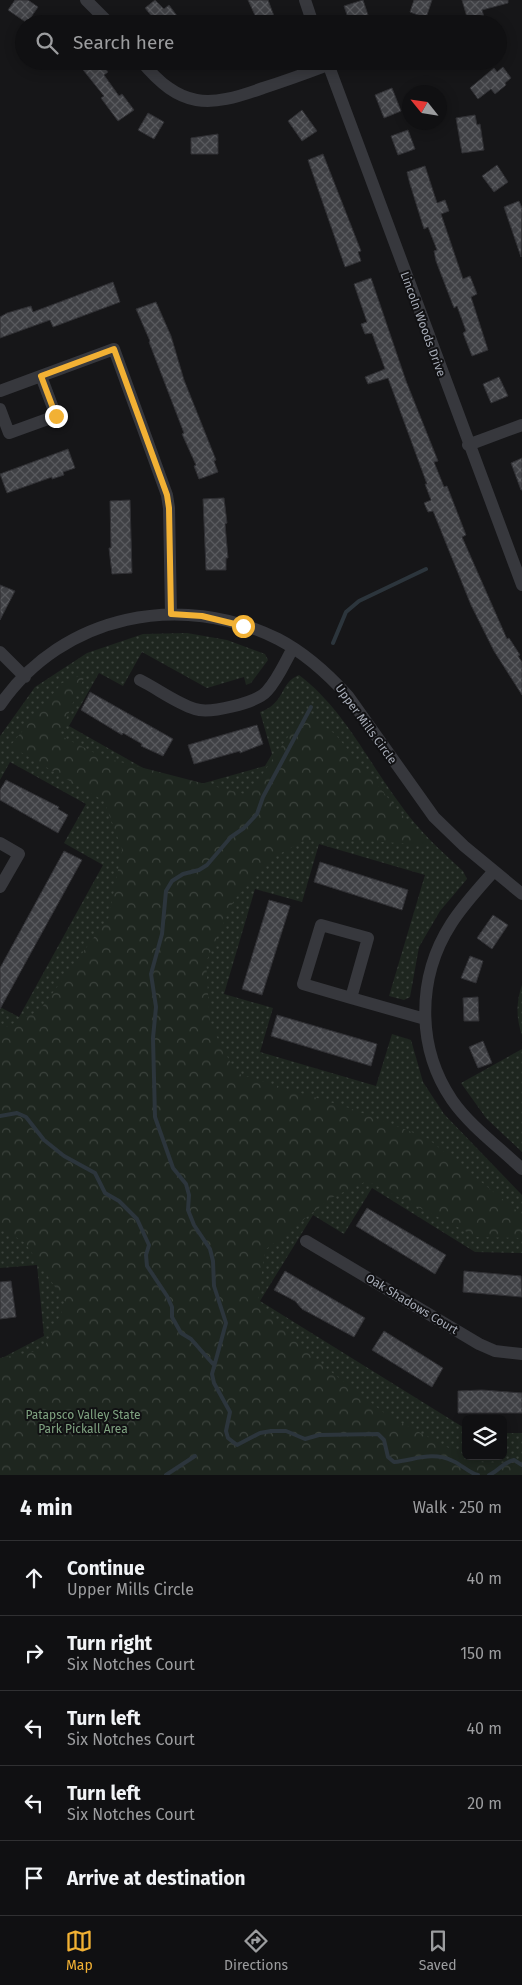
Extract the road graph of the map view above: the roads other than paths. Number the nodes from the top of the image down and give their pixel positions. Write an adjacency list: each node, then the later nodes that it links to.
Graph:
1 (86, 0): 3 (street)
2 (305, 0): 4 (street)
3 (101, 15)
4 (311, 15)
5 (150, 70): 6 (street)
6 (310, 70)
7 (331, 70): 12 (street, Lincoln Woods Drive)
8 (41, 376): 9 (street); 10 (street); 14 (street)
9 (0, 391)
10 (0, 409)
11 (522, 425): 12 (street)
12 (468, 445): 13 (street, Lincoln Woods Drive)
13 (522, 585)
14 (171, 614): 15 (street, Upper Mills Circle); 17 (street, Upper Mills Circle)
15 (293, 648): 18 (street); 21 (street, Upper Mills Circle)
16 (0, 652): 17 (street)
17 (25, 676): 19 (street, Upper Mills Circle)
18 (140, 680)
19 (0, 705)
20 (0, 843): 22 (street)
21 (494, 871): 23 (street, Upper Mills Circle); 25 (street)
22 (0, 887)
23 (522, 894)
24 (351, 998): 24 (street); 25 (street)
25 (425, 1019): 26 (street)
26 (522, 1169)
27 (306, 1241): 28 (street, Oak Shadows Court)
28 (522, 1354)

